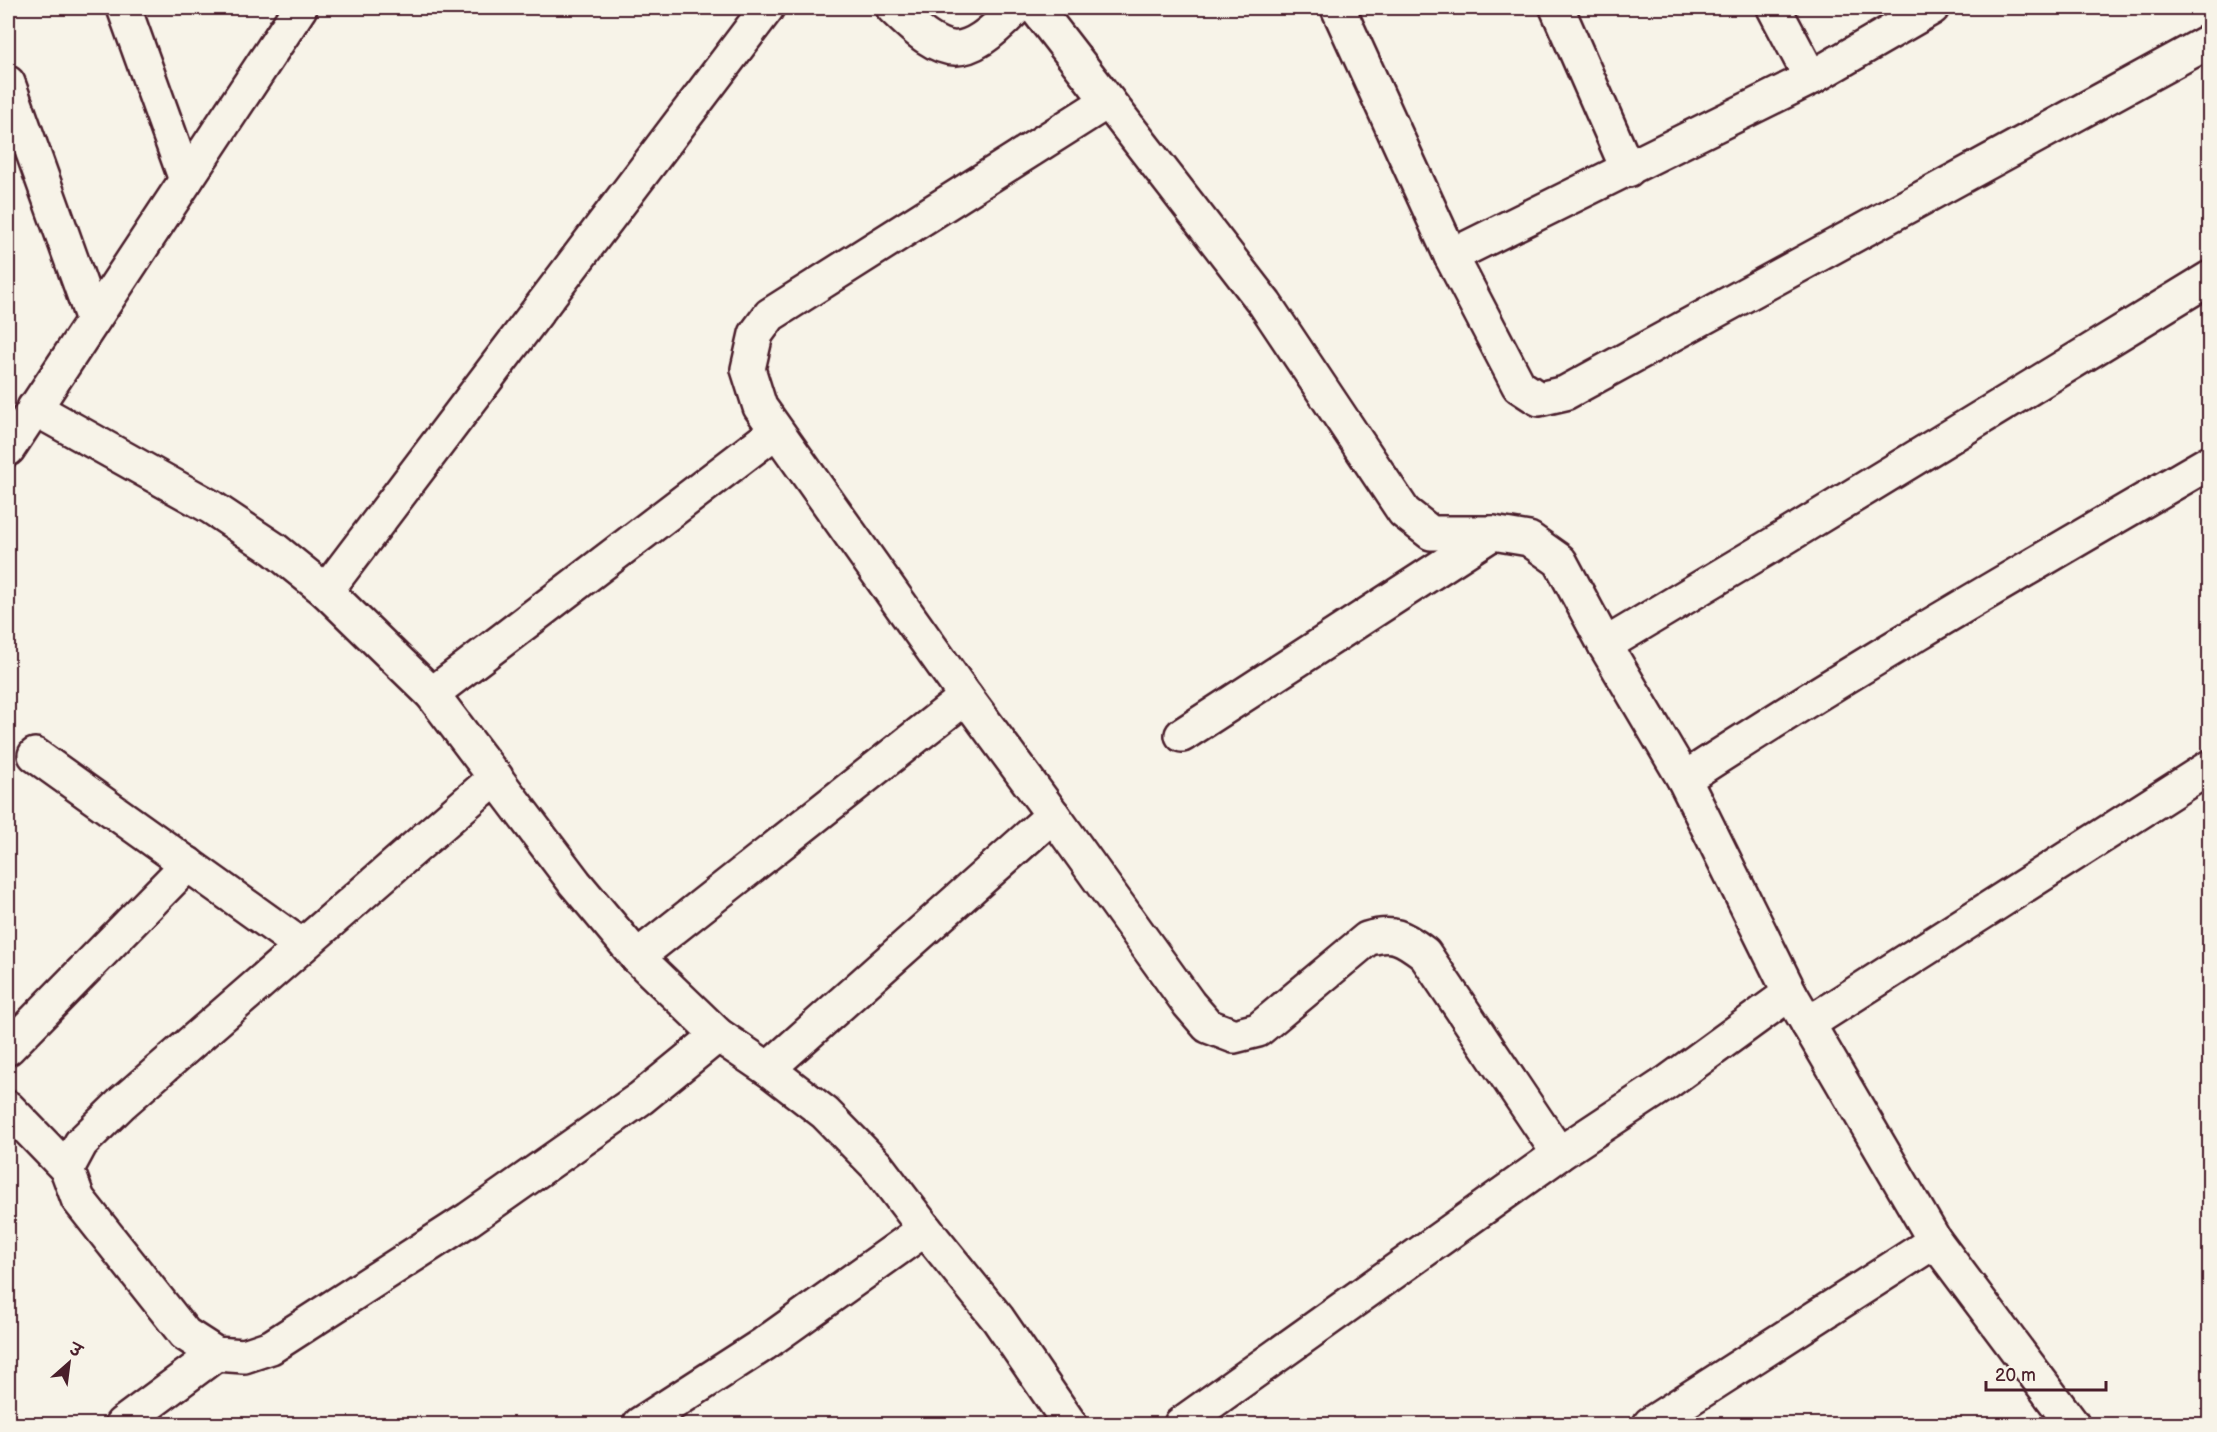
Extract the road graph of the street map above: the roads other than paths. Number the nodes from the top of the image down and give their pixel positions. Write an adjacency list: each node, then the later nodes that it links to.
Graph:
1 (124, 8): 16 (street)
2 (300, 8): 16 (street)
3 (767, 8): 25 (street)
4 (893, 8): 5 (street)
5 (1016, 8)
6 (1036, 8): 14 (street)
7 (1338, 8): 17 (street)
8 (1557, 8): 15 (street)
9 (1773, 8): 12 (street)
10 (1932, 8): 12 (street)
11 (2210, 41): 17 (street)
12 (1810, 78): 15 (street)
13 (8, 83): 19 (street)
14 (1108, 102): 21 (street); 24 (street)
15 (1628, 170): 17 (street)
16 (186, 180): 19 (street)
17 (1451, 256)
18 (2206, 290): 26 (street)
19 (93, 320): 20 (street)
20 (34, 408): 22 (street); 25 (street)
21 (776, 431): 27 (street); 28 (street)
22 (8, 449)
23 (2210, 462): 33 (street)
24 (1493, 533): 26 (street); 29 (street)
25 (326, 591): 27 (street)
26 (1605, 645): 33 (street)
27 (432, 694): 32 (street)
28 (966, 697): 34 (street); 37 (street)
29 (1182, 735)
30 (35, 755): 35 (street)
31 (2210, 767): 39 (street)
32 (496, 777): 36 (street); 37 (street)
33 (1684, 778): 38 (street)
34 (1053, 815): 42 (street); 44 (street)
35 (188, 864): 36 (street); 41 (street)
36 (302, 946): 45 (street)
37 (637, 957): 40 (street)
38 (1790, 993): 39 (street); 44 (street)
39 (1808, 1024): 47 (street)
40 (718, 1035): 42 (street); 48 (street)
41 (8, 1048)
42 (768, 1068): 46 (street)
43 (8, 1108): 45 (street)
44 (1559, 1154): 52 (street)
45 (67, 1169): 48 (street)
46 (925, 1230): 50 (street); 51 (street)
47 (1935, 1241): 53 (street); 54 (street)
48 (216, 1354): 49 (street)
49 (122, 1425)
50 (640, 1425)
51 (1070, 1425)
52 (1181, 1425)
53 (1650, 1425)
54 (2072, 1425)

